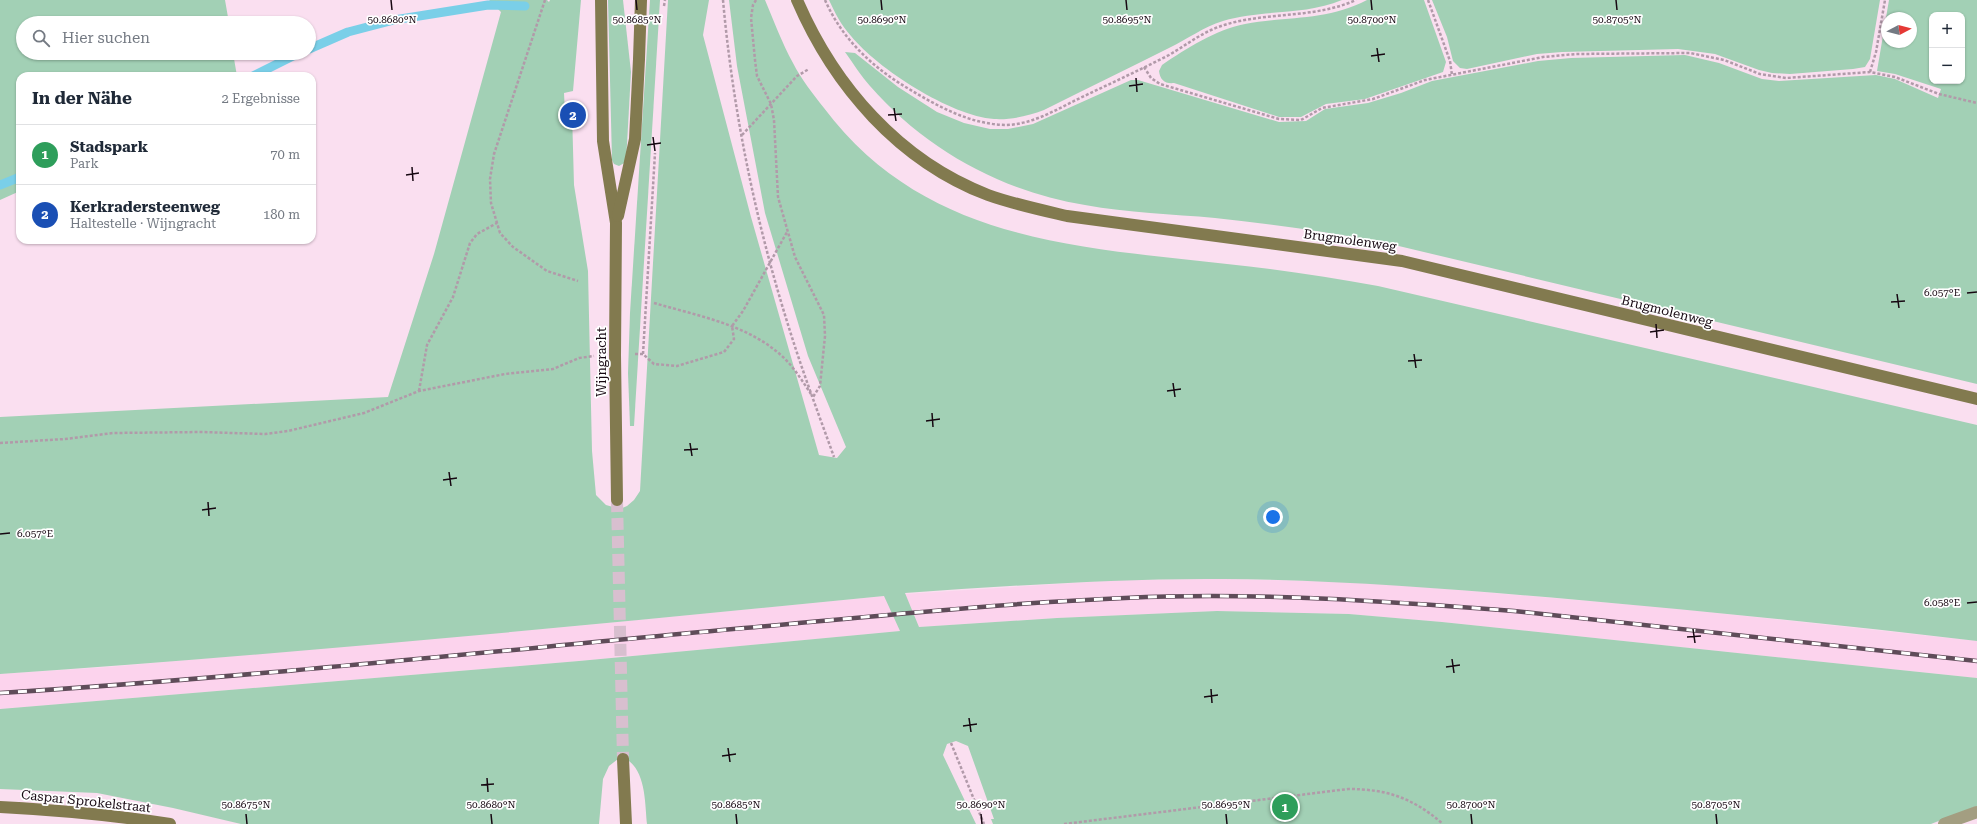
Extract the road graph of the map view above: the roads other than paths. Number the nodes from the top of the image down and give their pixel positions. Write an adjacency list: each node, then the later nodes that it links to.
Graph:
1 (601, 0): 4 (street, Wijngracht)
2 (641, 0): 4 (street, Wijngracht)
3 (797, 0): 5 (street, Brugmolenweg)
4 (616, 223): 6 (street, Wijngracht)
5 (1977, 399)
6 (617, 500)
7 (623, 759): 10 (street)
8 (0, 807): 11 (street, Caspar Sprokelstraat)
9 (1977, 812): 12 (street)
10 (624, 821)
11 (170, 824)
12 (1944, 824)

